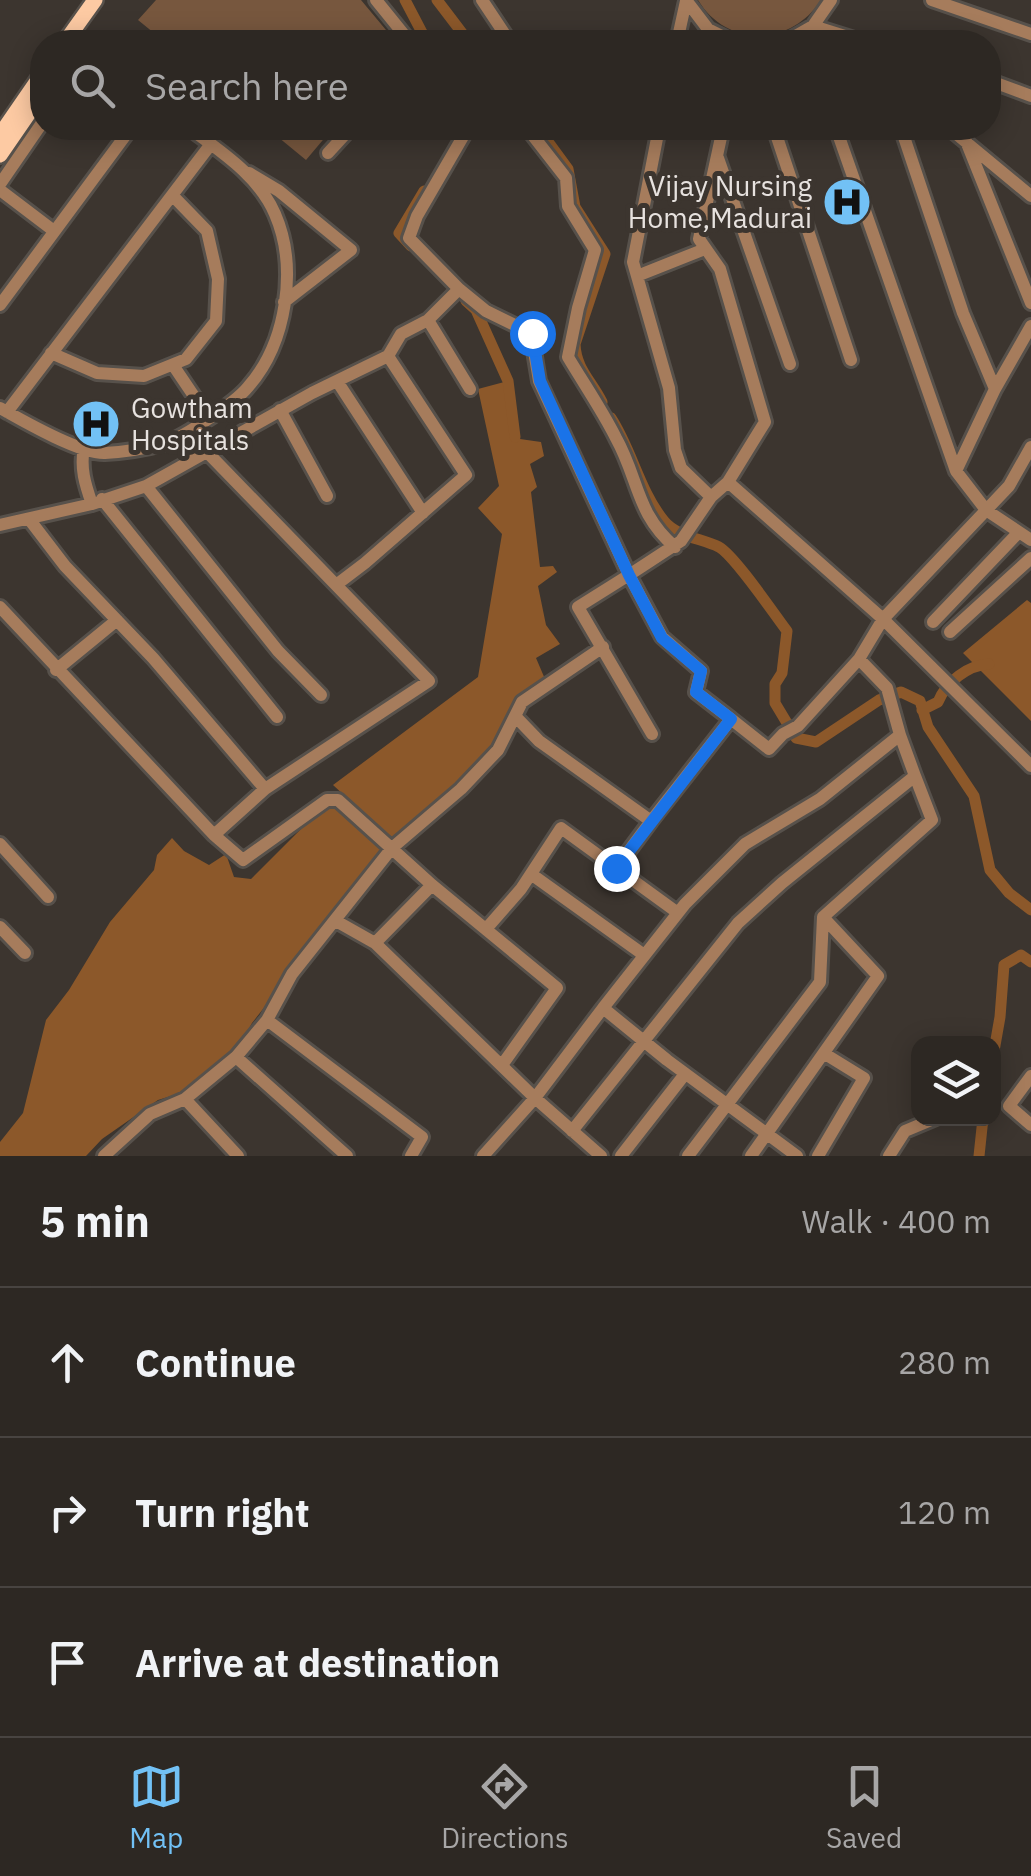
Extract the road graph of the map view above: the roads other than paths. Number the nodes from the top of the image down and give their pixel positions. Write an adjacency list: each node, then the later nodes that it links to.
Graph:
1 (94, 0): 8 (main road)
2 (107, 0): 9 (main road)
3 (376, 0): 10 (street)
4 (482, 0): 11 (street)
5 (686, 0): 12 (street); 13 (street)
6 (830, 0): 14 (street)
7 (932, 0): 15 (street)
8 (82, 30)
9 (85, 30)
10 (400, 30)
11 (502, 30)
12 (680, 30)
13 (710, 30)
14 (811, 30)
15 (1031, 34)
16 (1001, 85): 18 (street)
17 (30, 91): 20 (main road)
18 (1031, 96)
19 (30, 105): 20 (main road)
20 (6, 126): 36 (main road)
21 (31, 140): 39 (street)
22 (122, 140): 42 (street)
23 (206, 140): 34 (street)
24 (340, 140): 35 (street)
25 (461, 140): 45 (street)
26 (536, 140): 76 (street)
27 (657, 140): 44 (street)
28 (720, 140): 37 (street)
29 (778, 140): 53 (street)
30 (840, 140): 65 (street)
31 (905, 140): 58 (street)
32 (964, 140): 33 (street)
33 (966, 142): 41 (street); 47 (street)
34 (211, 144): 38 (street); 40 (street)
35 (328, 153)
36 (0, 156)
37 (717, 156): 43 (street); 54 (street)
38 (242, 169): 46 (street); 46 (street)
39 (0, 187): 42 (street)
40 (172, 195): 51 (street); 55 (street)
41 (1031, 196)
42 (54, 232): 48 (street)
43 (706, 249): 44 (street); 66 (street)
44 (637, 276): 69 (street)
45 (457, 291): 49 (street); 78 (street)
46 (284, 302): 61 (street)
47 (1031, 303)
48 (0, 305)
49 (428, 320): 52 (street); 57 (street)
50 (1031, 326): 58 (street)
51 (51, 353): 55 (street); 59 (street)
52 (388, 356): 56 (street); 72 (street)
53 (852, 360)
54 (790, 364)
55 (173, 365): 61 (street)
56 (338, 381): 60 (street); 72 (street)
57 (470, 389)
58 (996, 389): 65 (street)
59 (3, 410): 62 (street)
60 (280, 410): 64 (street); 68 (street)
61 (208, 417): 62 (street)
62 (84, 447): 70 (street)
63 (1031, 447): 71 (street)
64 (206, 451): 67 (street); 79 (street)
65 (956, 471): 71 (street)
66 (728, 482): 69 (street); 81 (street)
67 (146, 486): 70 (street); 88 (street)
68 (327, 496)
69 (711, 497): 76 (street)
70 (97, 501): 73 (street); 90 (street)
71 (986, 510): 75 (street); 81 (street)
72 (423, 513): 79 (street)
73 (29, 520): 74 (street); 82 (street)
74 (0, 525)
75 (1025, 536): 83 (street)
76 (681, 540): 78 (street)
77 (1031, 558): 84 (street)
78 (629, 575): 85 (street); 91 (street)
79 (336, 584): 96 (street)
80 (0, 606): 87 (street)
81 (883, 618): 86 (street); 94 (street)
82 (117, 620): 87 (street); 96 (street)
83 (933, 622)
84 (950, 632)
85 (602, 647): 89 (street); 92 (street)
86 (858, 660): 91 (street); 93 (street)
87 (56, 670): 98 (street)
88 (321, 695)
89 (515, 716): 97 (street); 100 (street)
90 (277, 717)
91 (731, 719): 97 (street)
92 (652, 734)
93 (900, 735): 95 (street); 105 (street)
94 (1031, 766)
95 (915, 776): 106 (street); 115 (street)
96 (265, 789): 98 (street)
97 (651, 821): 101 (street)
98 (214, 834): 100 (street)
99 (0, 844): 104 (street)
100 (390, 846): 103 (street); 107 (street)
101 (616, 868): 102 (street); 105 (street)
102 (531, 874): 109 (street); 112 (street)
103 (432, 884): 109 (street); 110 (street)
104 (48, 897)
105 (678, 913): 112 (street)
106 (823, 917): 116 (street); 123 (street)
107 (336, 921): 110 (street); 114 (street)
108 (0, 927): 111 (street)
109 (486, 929): 118 (street)
110 (375, 943): 118 (street)
111 (25, 952)
112 (644, 955): 113 (street)
113 (604, 1008): 115 (street); 121 (street)
114 (267, 1020): 117 (street); 132 (street)
115 (642, 1040): 119 (street); 126 (street)
116 (825, 1054): 127 (street); 138 (street)
117 (236, 1057): 122 (street); 131 (street)
118 (502, 1066): 121 (street)
119 (685, 1074): 123 (street); 134 (street)
120 (1031, 1076): 125 (street)
121 (535, 1098): 126 (street); 128 (street)
122 (185, 1099): 129 (street); 130 (street)
123 (727, 1104): 127 (street); 135 (street)
124 (917, 1126): 139 (street)
125 (1031, 1126)
126 (572, 1131): 133 (street)
127 (768, 1135): 136 (street); 137 (street)
128 (489, 1154)
129 (104, 1156)
130 (238, 1156)
131 (347, 1156)
132 (411, 1156)
133 (600, 1156)
134 (622, 1156)
135 (688, 1156)
136 (751, 1156)
137 (797, 1156)
138 (818, 1156)
139 (889, 1156)

